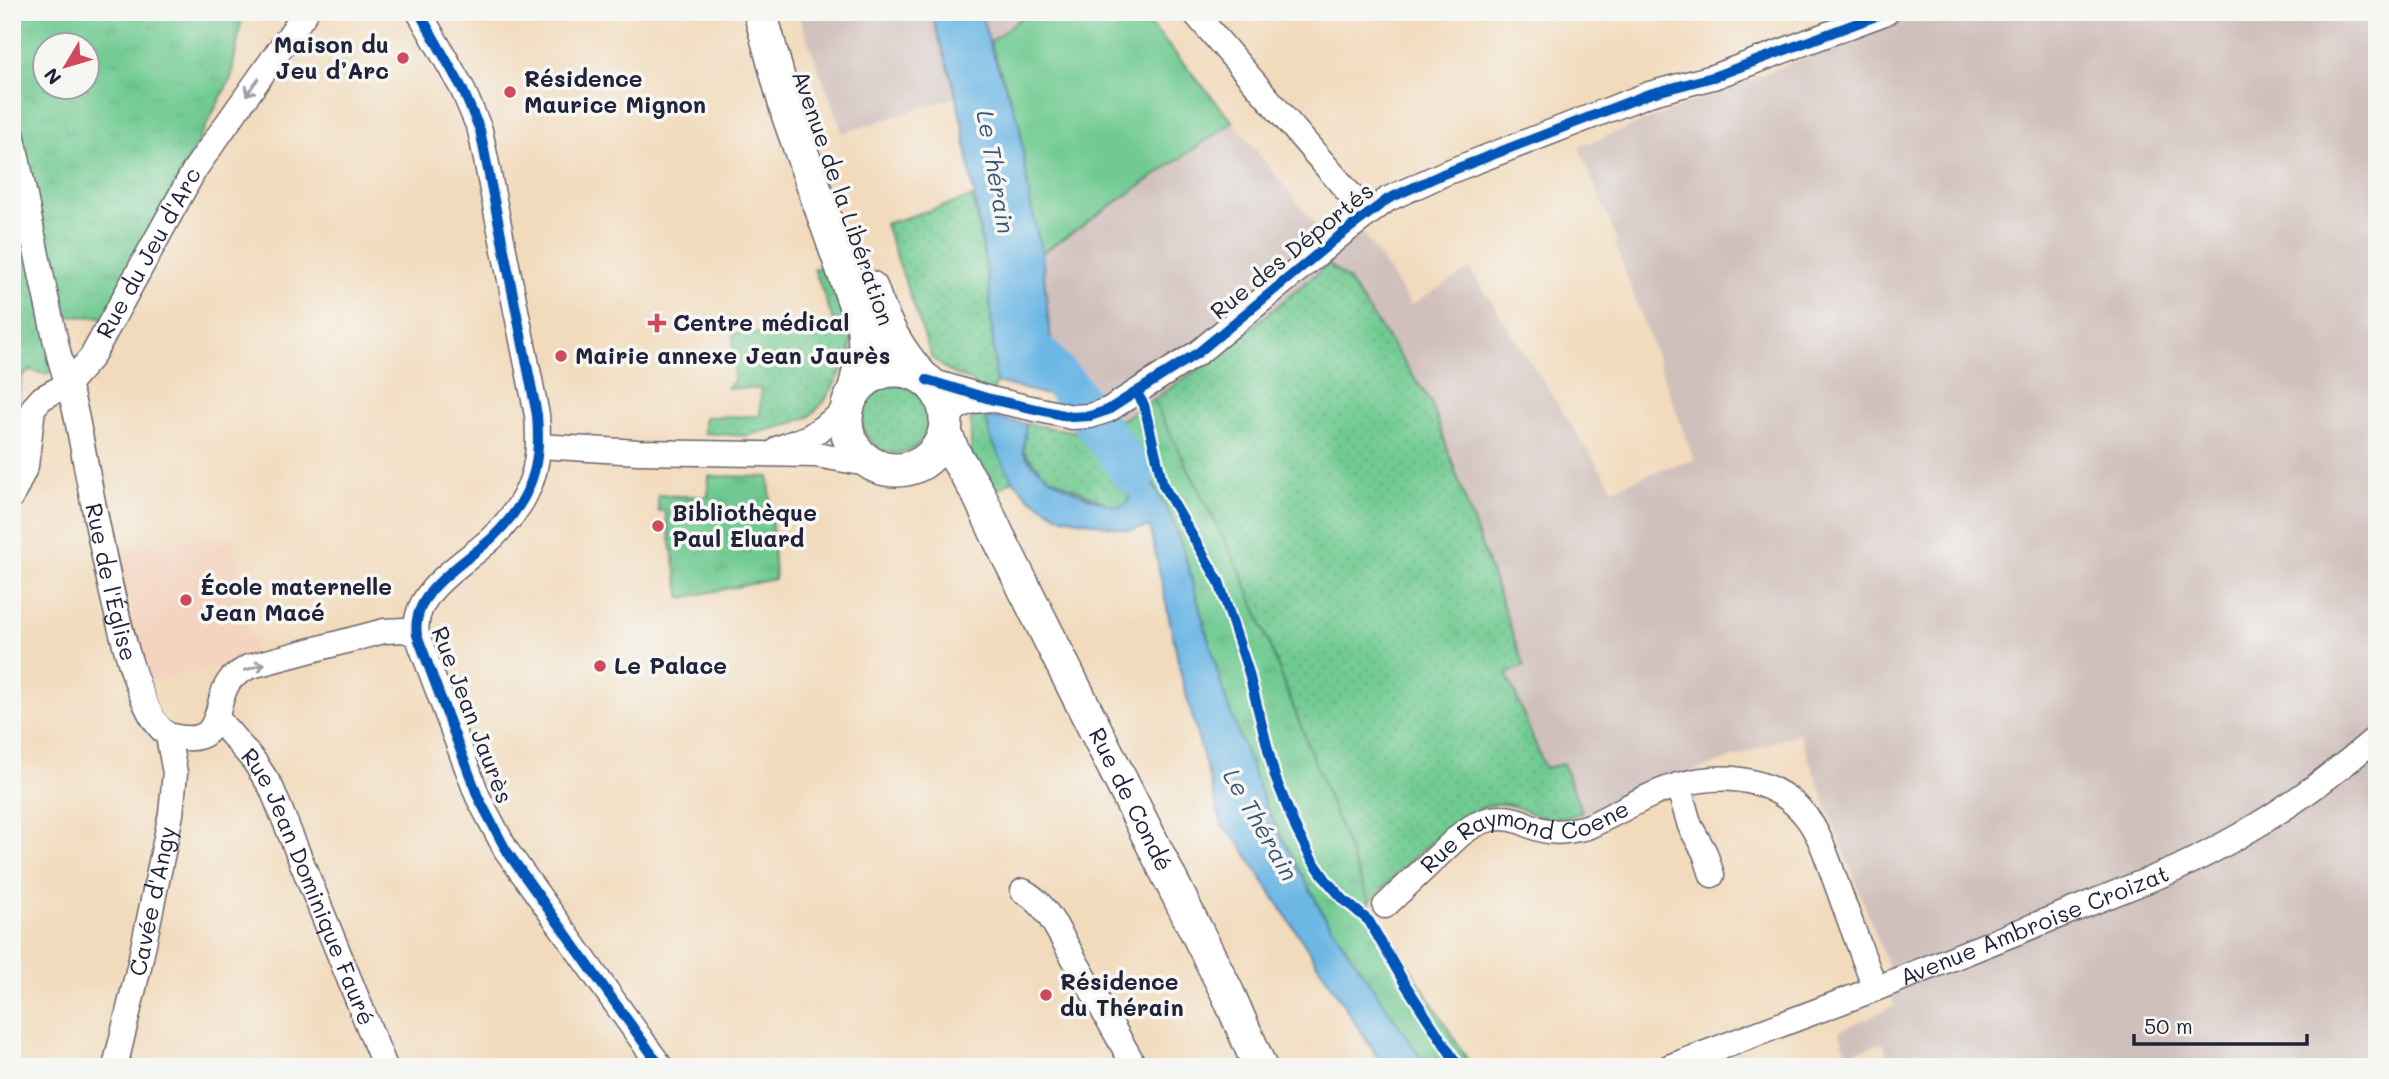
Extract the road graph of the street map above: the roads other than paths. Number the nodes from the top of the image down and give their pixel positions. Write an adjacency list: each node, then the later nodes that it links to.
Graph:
1 (306, 12): 10 (street, Rue du Jeu d'Arc, one-way to 10)
2 (419, 12): 14 (street, Rue Jean Jaurès)
3 (760, 12): 12 (main road, Avenue de la Libération)
4 (782, 12): 9 (main road, Avenue de la Libération)
5 (1194, 12): 8 (street)
6 (1887, 12): 8 (street, Rue des Déportés)
7 (12, 133): 10 (street, Rue de l'Église)
8 (1367, 214): 11 (street, Rue des Déportés)
9 (924, 378): 11 (street, Rue des Déportés); 12 (main road); 13 (main road)
10 (68, 384): 18 (street, Rue du Jeu d'Arc); 22 (street, Rue de l'Église)
11 (990, 399): 13 (street, Rue des Déportés)
12 (850, 401): 15 (street); 16 (main road)
13 (946, 426): 17 (main road); 19 (main road, Rue de Condé)
14 (539, 446): 15 (street); 20 (street, Rue Jean Jaurès)
15 (758, 454): 16 (street)
16 (873, 465): 17 (main road)
17 (916, 467): 19 (main road, Rue de Condé)
18 (12, 496)
19 (997, 534): 33 (main road, Rue de Condé)
20 (418, 635): 21 (street, one-way to 20); 31 (street, Rue Jean Jaurès)
21 (217, 718): 22 (street); 30 (street, Rue Jean Dominique Fauré)
22 (168, 736): 29 (street, Cavée d'Angy)
23 (2377, 737): 28 (street, Avenue Ambroise Croizat)
24 (1678, 785): 25 (street); 27 (street, Rue Raymond Coene); 28 (street, Rue Raymond Coene)
25 (1712, 875)
26 (1023, 891): 32 (street)
27 (1385, 906)
28 (1875, 989): 34 (street, Avenue Ambroise Croizat)
29 (115, 1067)
30 (385, 1067)
31 (661, 1067)
32 (1135, 1067)
33 (1260, 1067)
34 (1669, 1067)

